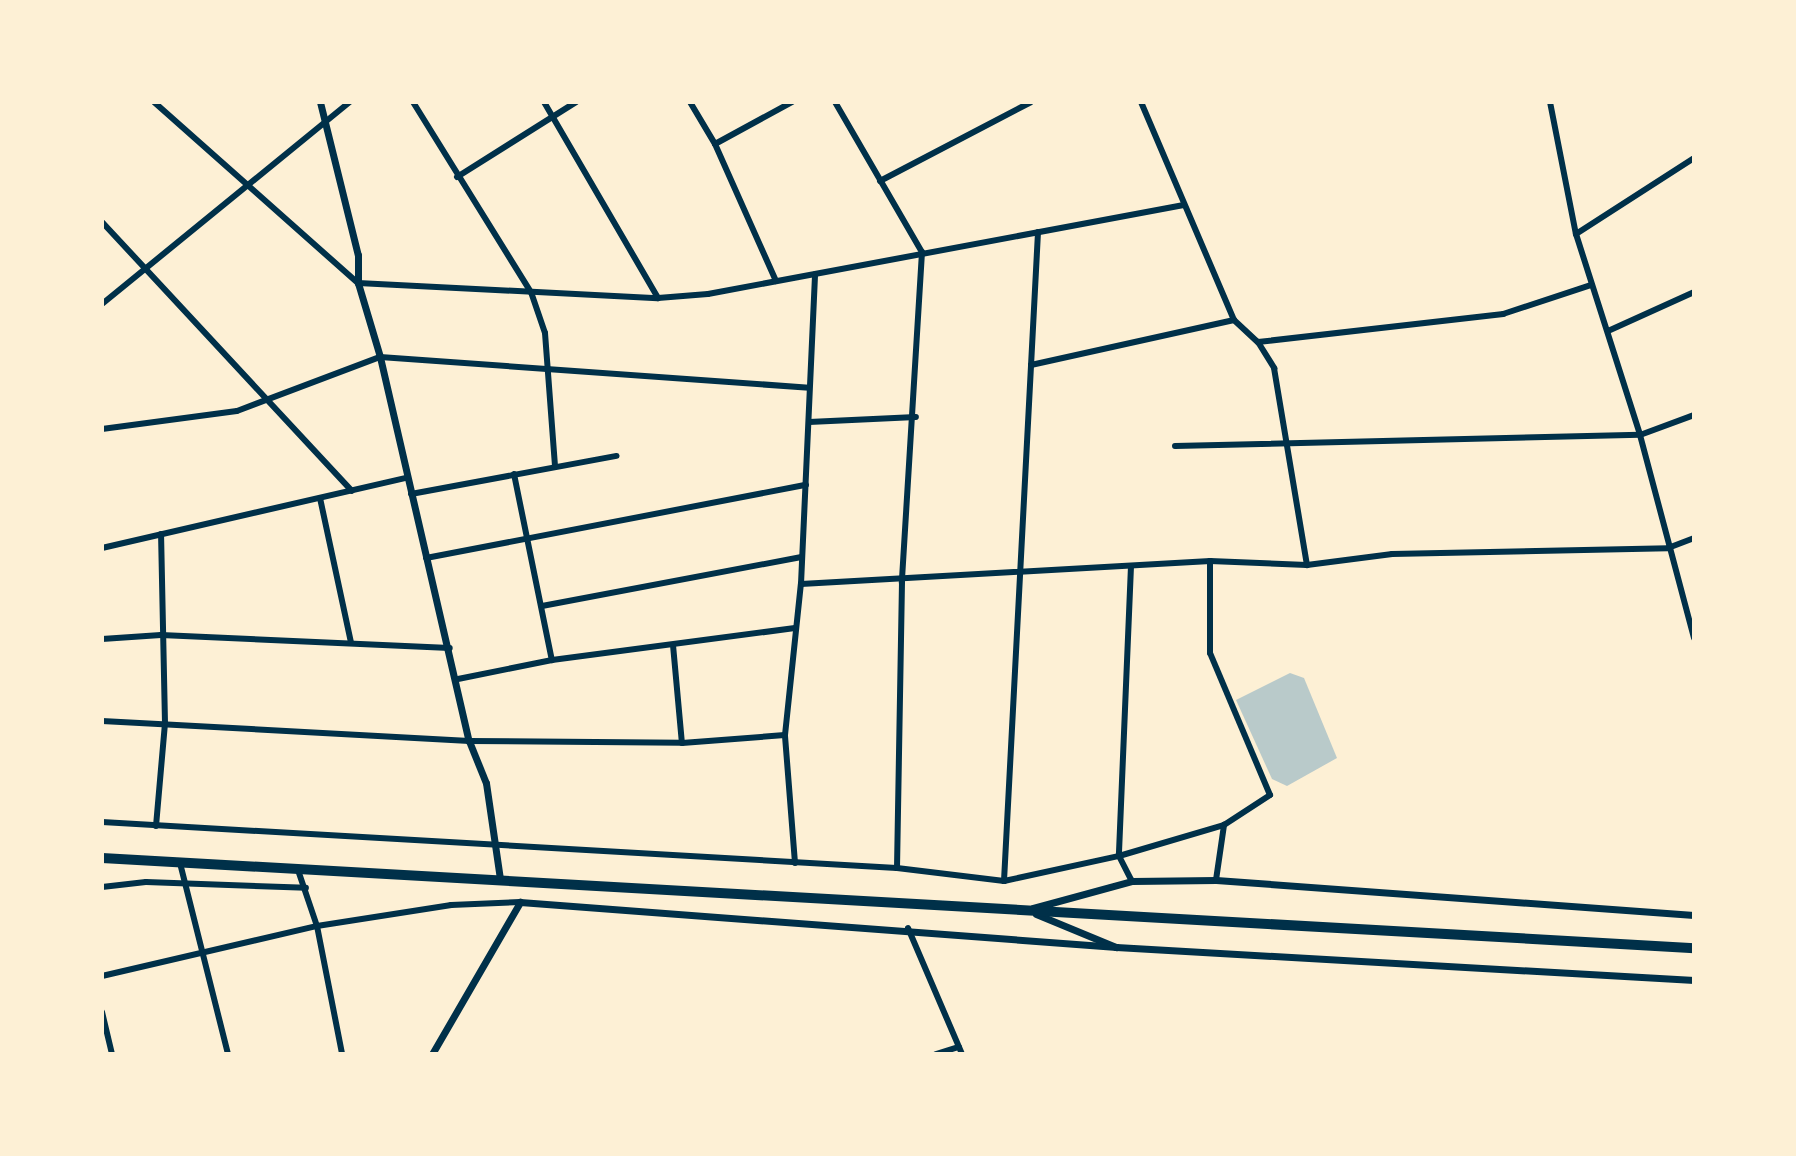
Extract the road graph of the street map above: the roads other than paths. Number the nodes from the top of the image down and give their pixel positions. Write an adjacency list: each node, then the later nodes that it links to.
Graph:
1 (154, 102): 21 (street)
2 (320, 102): 16 (street)
3 (350, 102): 16 (street)
4 (413, 102): 19 (street)
5 (544, 102): 15 (street)
6 (576, 102): 15 (street)
7 (690, 102): 17 (street)
8 (792, 102): 17 (street)
9 (835, 102): 20 (street)
10 (1009, 102): 14 (street)
11 (1031, 102): 14 (street)
12 (1141, 102): 22 (street)
13 (1550, 102): 25 (street)
14 (1013, 111): 20 (street)
15 (552, 116): 19 (street); 34 (street)
16 (327, 121): 21 (street); 30 (street)
17 (715, 144): 29 (street)
18 (1694, 158): 25 (street)
19 (457, 177): 32 (street)
20 (880, 181): 26 (street)
21 (248, 186): 27 (street); 30 (street)
22 (1184, 205): 24 (street); 36 (street)
23 (102, 222): 27 (street)
24 (1038, 232): 26 (street); 40 (street)
25 (1576, 234): 31 (street)
26 (922, 252): 28 (street); 45 (street)
27 (142, 267): 35 (street); 43 (street)
28 (815, 274): 29 (street); 42 (street)
29 (776, 281): 34 (street)
30 (358, 283): 32 (street); 39 (street)
31 (1591, 285): 37 (street); 38 (street)
32 (531, 292): 34 (street); 41 (street)
33 (1694, 292): 37 (street)
34 (658, 298)
35 (102, 304)
36 (1234, 320): 38 (street); 40 (street)
37 (1608, 331): 48 (street)
38 (1258, 342): 49 (street)
39 (380, 357): 41 (street); 43 (street); 54 (street)
40 (1031, 365): 69 (street)
41 (548, 372): 42 (street); 52 (street)
42 (809, 388): 46 (street)
43 (263, 399): 47 (street); 56 (street)
44 (1694, 415): 48 (street)
45 (916, 417): 46 (street); 70 (street)
46 (809, 422): 55 (street)
47 (102, 429)
48 (1640, 435): 49 (street); 63 (street)
49 (1290, 443): 50 (street); 67 (street)
50 (1175, 446)
51 (617, 456): 52 (street)
52 (555, 467): 53 (street)
53 (514, 474): 57 (street); 61 (street)
54 (406, 478): 56 (street); 57 (street)
55 (806, 485): 61 (street); 64 (street)
56 (352, 491): 58 (street)
57 (411, 494): 65 (street)
58 (320, 498): 59 (street); 77 (street)
59 (161, 534): 62 (street); 74 (street)
60 (1694, 538): 63 (street)
61 (529, 540): 65 (street); 72 (street)
62 (102, 548)
63 (1668, 548): 67 (street); 75 (street)
64 (801, 557): 71 (street); 72 (street)
65 (426, 558): 79 (street)
66 (1210, 561): 67 (street); 68 (street); 88 (street)
67 (1307, 565)
68 (1131, 566): 69 (street); 91 (street)
69 (1018, 574): 70 (street); 99 (street)
70 (902, 582): 71 (street); 95 (street)
71 (801, 584): 73 (street)
72 (542, 606): 80 (street)
73 (795, 628): 78 (street); 84 (street)
74 (161, 635): 76 (street); 77 (street); 83 (street)
75 (1694, 638)
76 (102, 639)
77 (351, 643): 79 (street)
78 (673, 645): 80 (street); 86 (street)
79 (450, 648): 81 (street)
80 (552, 660): 81 (street)
81 (458, 679): 85 (street)
82 (102, 721): 83 (street)
83 (165, 723): 85 (street); 89 (street)
84 (785, 735): 86 (street); 94 (street)
85 (469, 741): 86 (street); 90 (street)
86 (682, 743)
87 (102, 822): 89 (street)
88 (1224, 825): 91 (street); 98 (street)
89 (156, 826): 90 (street)
90 (493, 847): 94 (street); 97 (street)
91 (1119, 856): 99 (street); 100 (street)
92 (102, 858): 93 (highway)
93 (180, 863): 96 (highway); 102 (street)
94 (795, 863): 95 (street)
95 (897, 868): 99 (street)
96 (298, 870): 97 (highway); 104 (street)
97 (500, 879): 101 (highway)
98 (1216, 880): 100 (street); 107 (street)
99 (1004, 881)
100 (1132, 881): 106 (street)
101 (528, 882): 105 (street); 106 (highway)
102 (184, 883): 103 (street); 104 (street); 112 (street)
103 (102, 887)
104 (306, 888): 108 (street)
105 (520, 902): 108 (street); 109 (street); 120 (street)
106 (1027, 910): 110 (street); 111 (highway)
107 (1694, 915)
108 (317, 926): 112 (street); 119 (street)
109 (908, 928): 110 (street); 116 (street)
110 (1116, 947): 114 (street)
111 (1694, 948)
112 (202, 953): 113 (street); 118 (street)
113 (102, 976)
114 (1694, 980)
115 (102, 1012): 117 (street)
116 (961, 1051): 121 (street)
117 (112, 1054)
118 (228, 1054)
119 (342, 1054)
120 (432, 1054)
121 (936, 1054)

